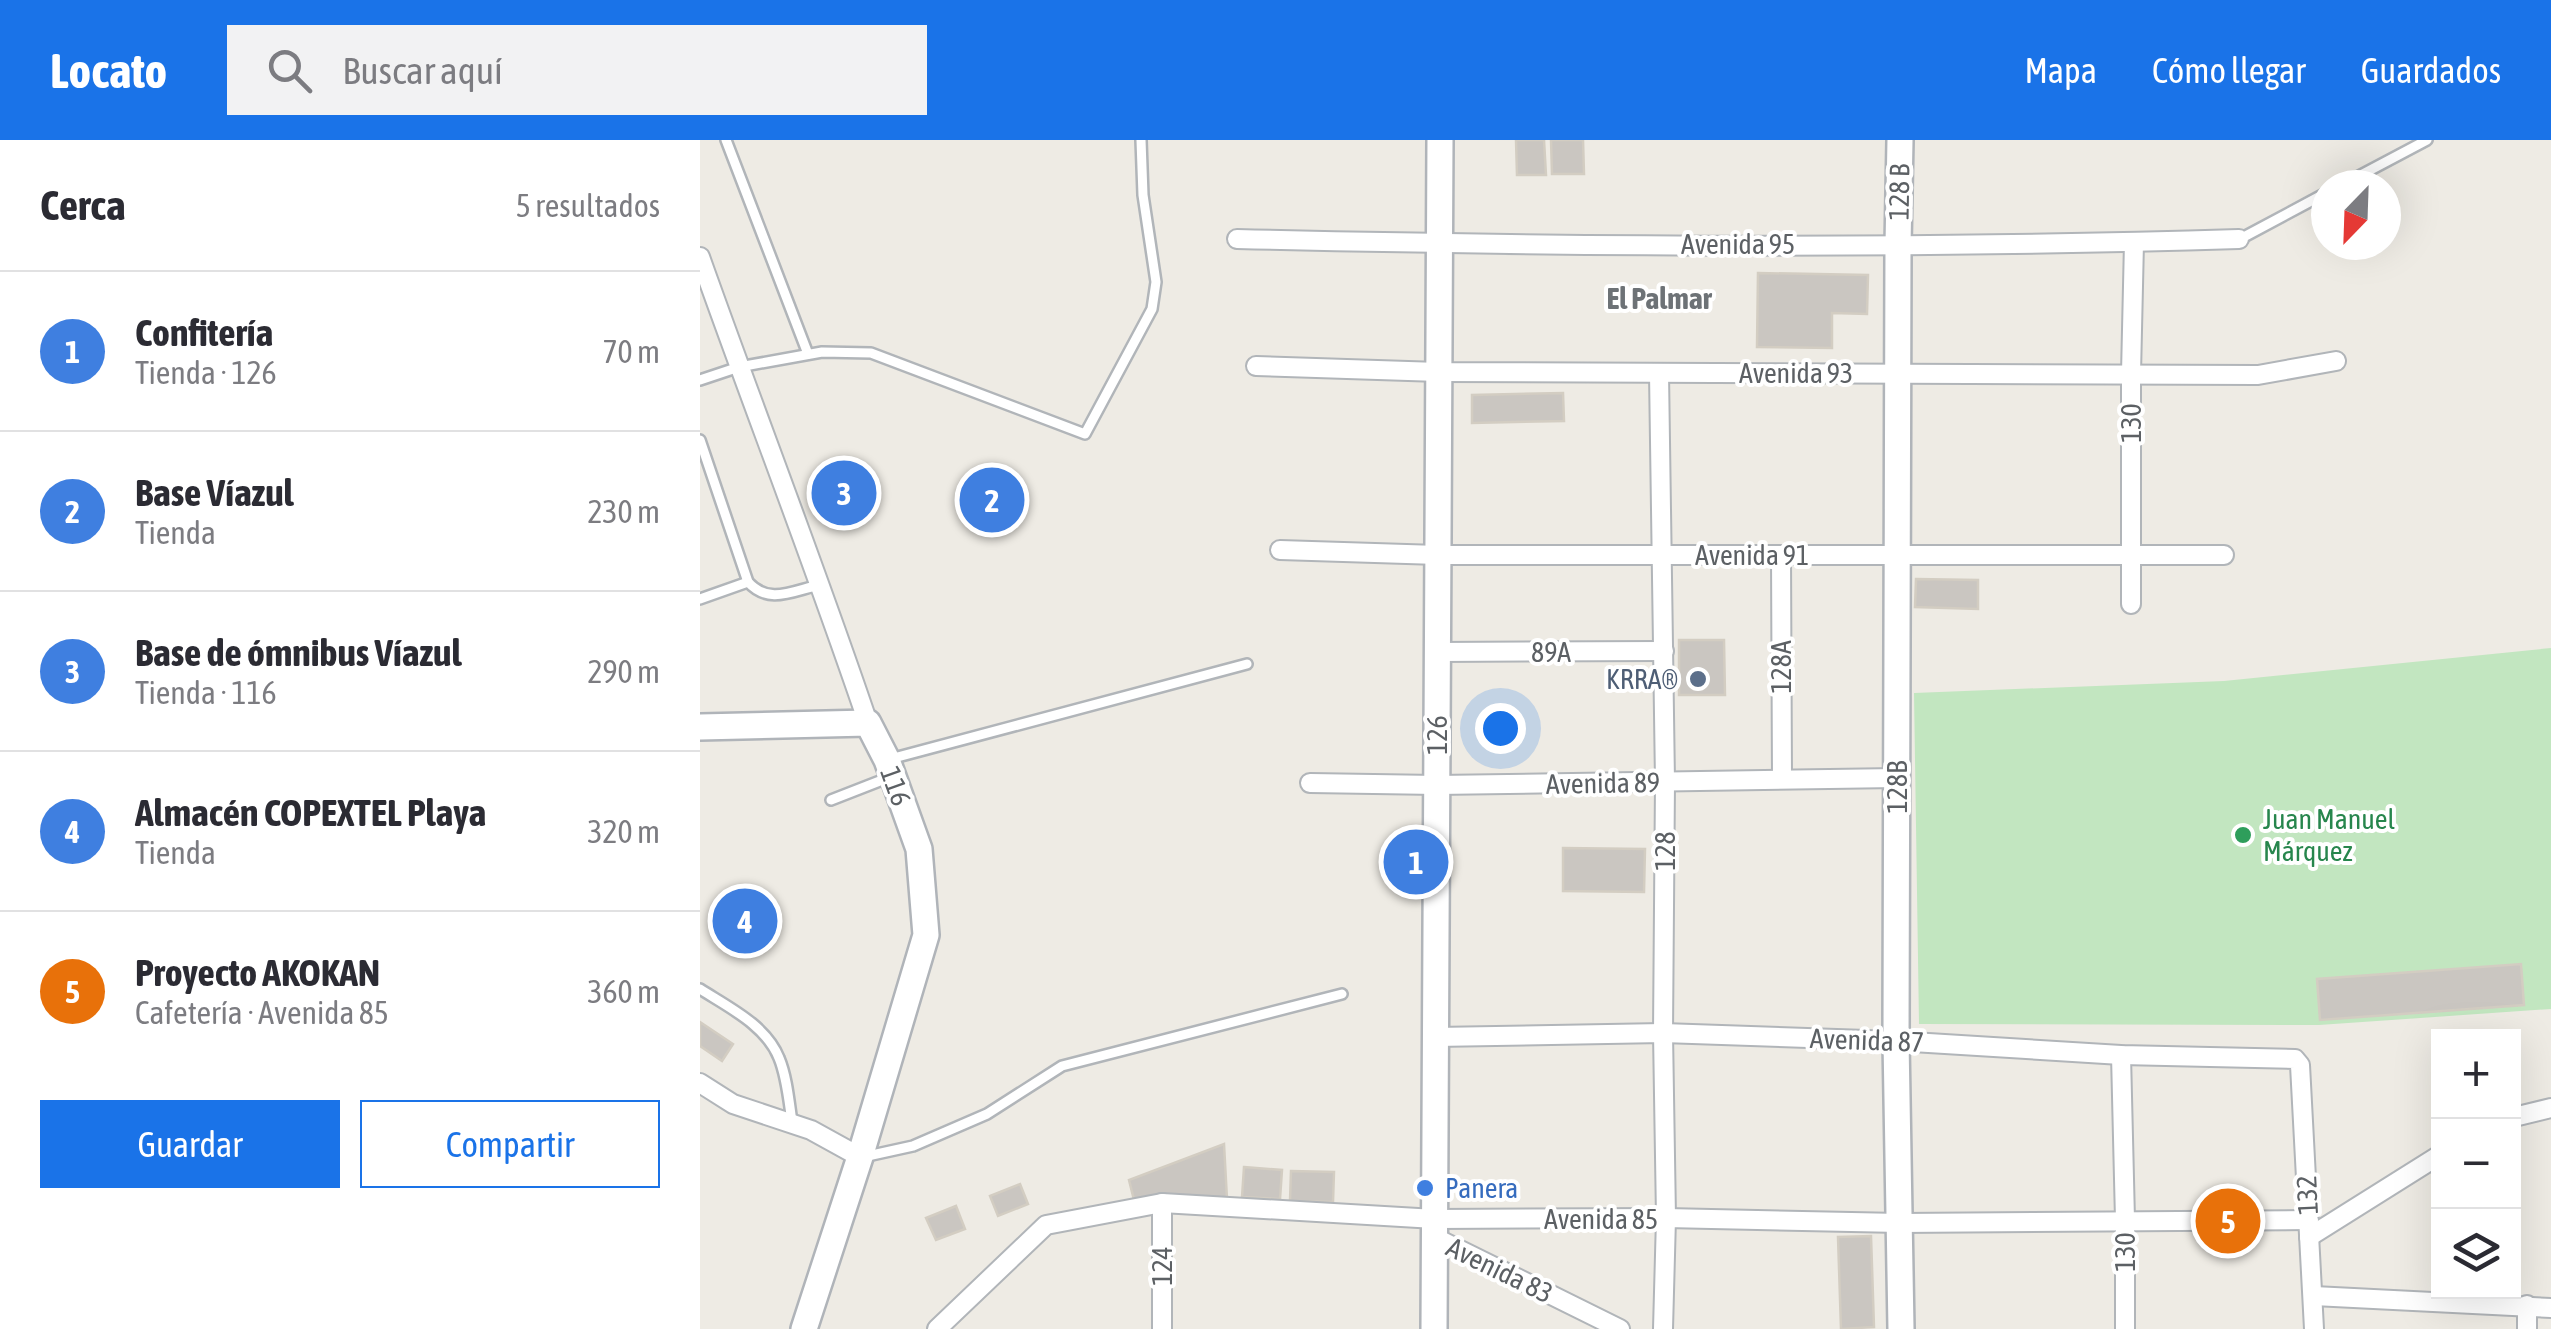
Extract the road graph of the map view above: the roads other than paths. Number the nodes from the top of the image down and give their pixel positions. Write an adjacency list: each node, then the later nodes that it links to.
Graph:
1 (726, 140): 14 (lane)
2 (1140, 140): 14 (lane)
3 (1440, 140): 11 (street, 126)
4 (1900, 140): 12 (street, 128 B)
5 (2427, 140): 6 (lane)
6 (2370, 170)
7 (2311, 201): 9 (lane)
8 (1237, 239): 11 (street, Avenida 95)
9 (2239, 239): 10 (street, Avenida 95)
10 (2134, 242): 12 (street, Avenida 95); 21 (street, 130)
11 (1440, 244): 12 (street, Avenida 95); 18 (street, 126)
12 (1898, 244): 20 (street, 128B)
13 (702, 265): 17 (street, 116)
14 (808, 354): 17 (lane)
15 (2336, 361): 21 (street, Avenida 93)
16 (1256, 366): 18 (street, Avenida 93)
17 (739, 367): 22 (lane); 32 (street, 116)
18 (1439, 372): 19 (street, Avenida 93); 26 (street, 126)
19 (1659, 373): 20 (street, Avenida 93); 27 (street, 128)
20 (1897, 373): 21 (street, Avenida 93); 30 (street, 128B)
21 (2131, 374): 25 (street, 130)
22 (700, 380)
23 (700, 440): 31 (lane)
24 (1280, 550): 26 (street, Avenida 91)
25 (2130, 554): 29 (street, Avenida 91); 30 (street, Avenida 91); 34 (street, 130)
26 (1438, 555): 27 (street, Avenida 91); 35 (street, 126)
27 (1662, 555): 28 (street, Avenida 91); 36 (street, 128)
28 (1780, 555): 30 (street, Avenida 91); 41 (street, 128A)
29 (2224, 555)
30 (1898, 556): 42 (street, 128B)
31 (748, 582): 32 (lane); 33 (lane)
32 (821, 584): 38 (street, 116)
33 (700, 599)
34 (2131, 604)
35 (1438, 652): 36 (street, 89A); 45 (street, 126)
36 (1664, 652): 43 (street, 128)
37 (1248, 664): 40 (lane)
38 (868, 723): 39 (street); 40 (street, 116)
39 (700, 727)
40 (890, 768): 46 (lane); 58 (street, 116)
41 (1782, 778): 42 (street, Avenida 89); 43 (street, Avenida 89)
42 (1897, 778): 51 (street, 128B)
43 (1665, 782): 45 (street, Avenida 89); 49 (street, 128)
44 (1310, 783): 45 (street, Avenida 89)
45 (1437, 784): 50 (street, 126)
46 (831, 800)
47 (700, 989): 57 (lane)
48 (1342, 994): 58 (lane)
49 (1663, 1033): 50 (street, Avenida 87); 51 (street, Avenida 87); 61 (street, 128)
50 (1435, 1037): 64 (street, 126)
51 (1896, 1040): 52 (street, Avenida 87); 63 (street, 128B)
52 (2121, 1055): 53 (street, Avenida 87); 62 (street, 130)
53 (2298, 1062): 65 (street, 132)
54 (700, 1083): 57 (street)
55 (2551, 1108): 56 (street)
56 (2521, 1115)
57 (812, 1130): 58 (street)
58 (860, 1157): 69 (street, 116)
59 (2431, 1160): 65 (street)
60 (1162, 1204): 64 (street, Avenida 85); 70 (street, Avenida 85); 71 (street, 124)
61 (1666, 1218): 63 (street, Avenida 85); 64 (street, Avenida 85); 74 (street, 128)
62 (2125, 1220): 63 (street, Avenida 85); 65 (street, Avenida 85); 76 (street, 130)
63 (1900, 1223): 75 (street, 128B)
64 (1434, 1228): 72 (street, 126); 73 (street, Avenida 83)
65 (2309, 1229): 66 (street, 132)
66 (2314, 1296): 67 (street); 77 (street, 132)
67 (2527, 1305): 68 (street); 78 (street)
68 (2551, 1308)
69 (804, 1329)
70 (937, 1329)
71 (1162, 1329)
72 (1434, 1329)
73 (1620, 1329)
74 (1663, 1329)
75 (1901, 1329)
76 (2125, 1329)
77 (2314, 1329)
78 (2527, 1329)

